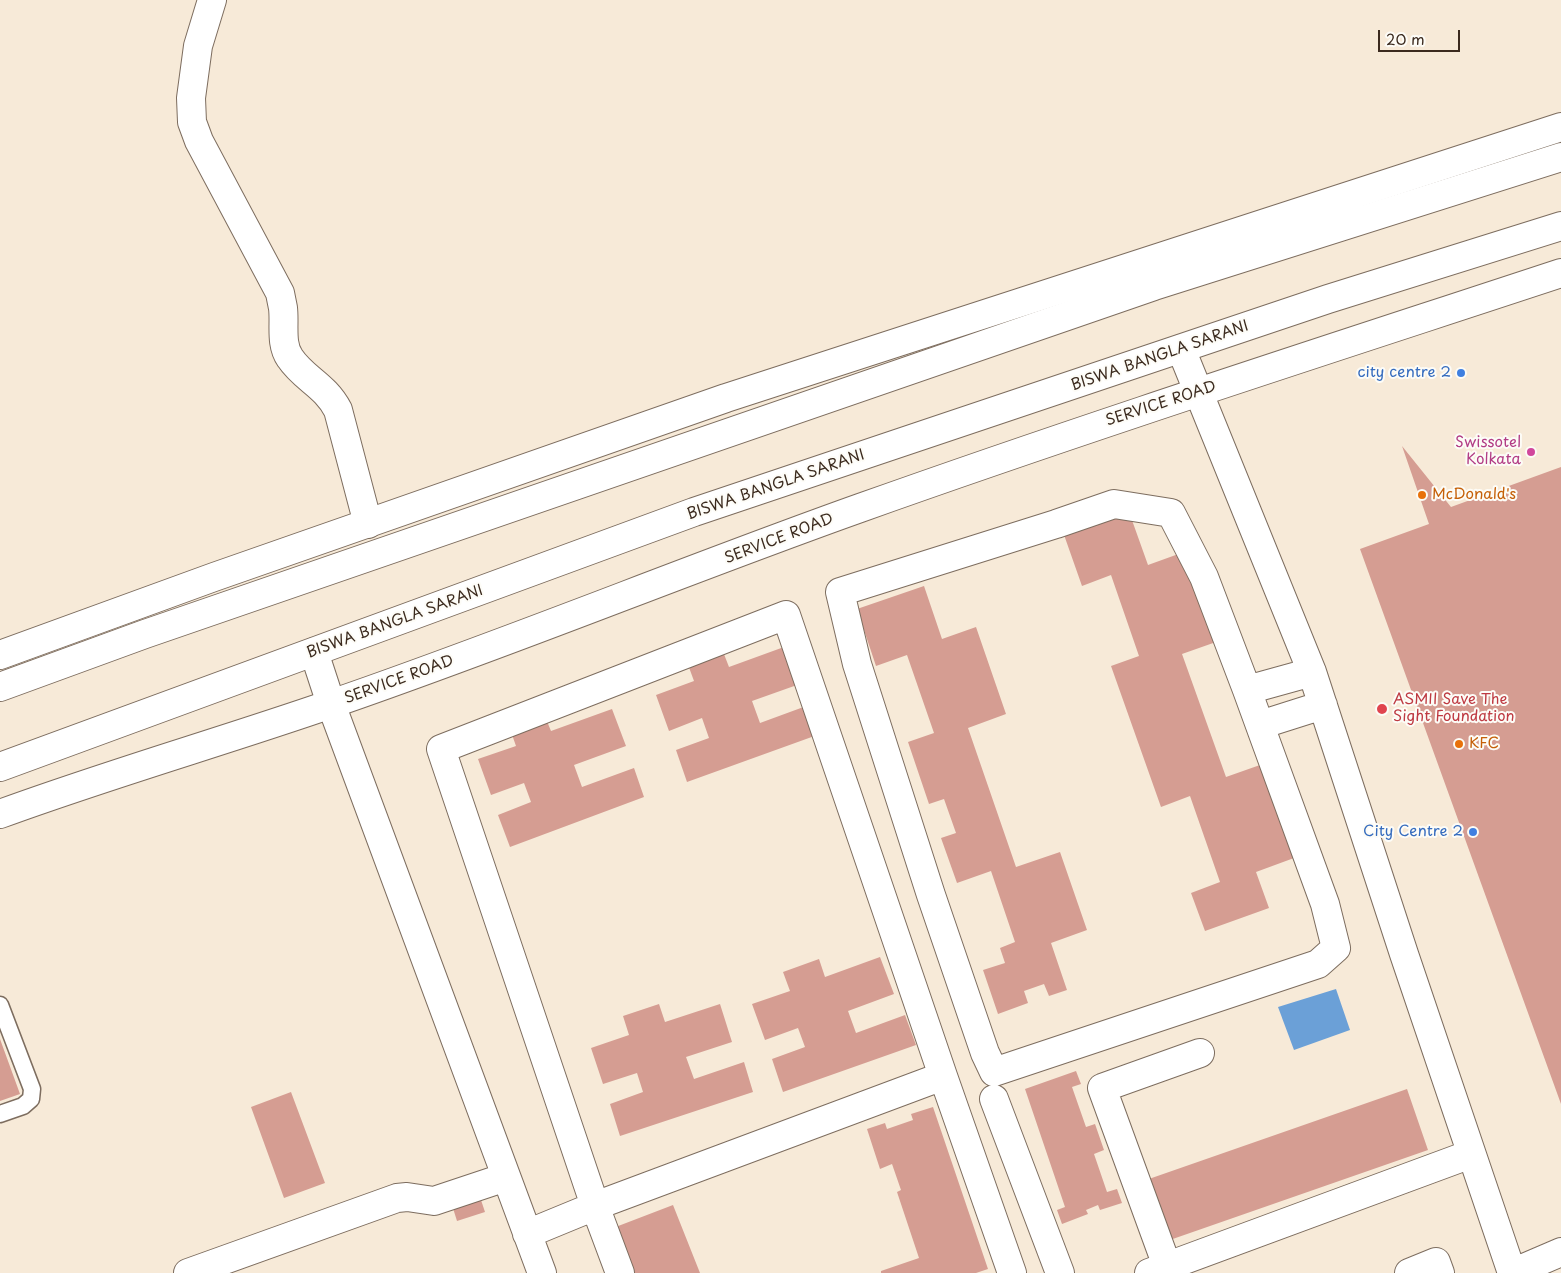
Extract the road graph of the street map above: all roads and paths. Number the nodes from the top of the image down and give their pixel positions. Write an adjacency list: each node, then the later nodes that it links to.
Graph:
1 (212, 0): 8 (street)
2 (1561, 127): 8 (street)
3 (1561, 157): 12 (street)
4 (1561, 226): 6 (street, BISWA BANGLA SARANI)
5 (1561, 272): 7 (street, SERVICE ROAD)
6 (1182, 349): 7 (street); 9 (street, BISWA BANGLA SARANI)
7 (1198, 392): 11 (street); 14 (street, SERVICE ROAD)
8 (368, 524): 10 (street)
9 (314, 652): 14 (street); 17 (street, BISWA BANGLA SARANI)
10 (0, 655)
11 (1312, 672): 13 (street); 15 (street)
12 (0, 687)
13 (1247, 690): 16 (street); 16 (street)
14 (331, 704): 18 (street, SERVICE ROAD); 25 (street)
15 (1323, 705): 16 (street); 24 (street)
16 (1260, 725)
17 (0, 767)
18 (0, 814)
19 (0, 1005): 23 (lane)
20 (1200, 1053): 29 (street)
21 (943, 1076): 26 (street); 26 (street); 33 (street)
22 (994, 1099): 34 (street)
23 (0, 1114)
24 (1471, 1154): 29 (street); 37 (street)
25 (506, 1177): 27 (street); 30 (street)
26 (594, 1206): 27 (street); 32 (street)
27 (527, 1234): 31 (street)
28 (1561, 1252): 37 (street)
29 (1158, 1270)
30 (188, 1273)
31 (542, 1273)
32 (620, 1273)
33 (1012, 1273)
34 (1060, 1273)
35 (1409, 1273): 36 (street)
36 (1440, 1273)
37 (1512, 1273)

